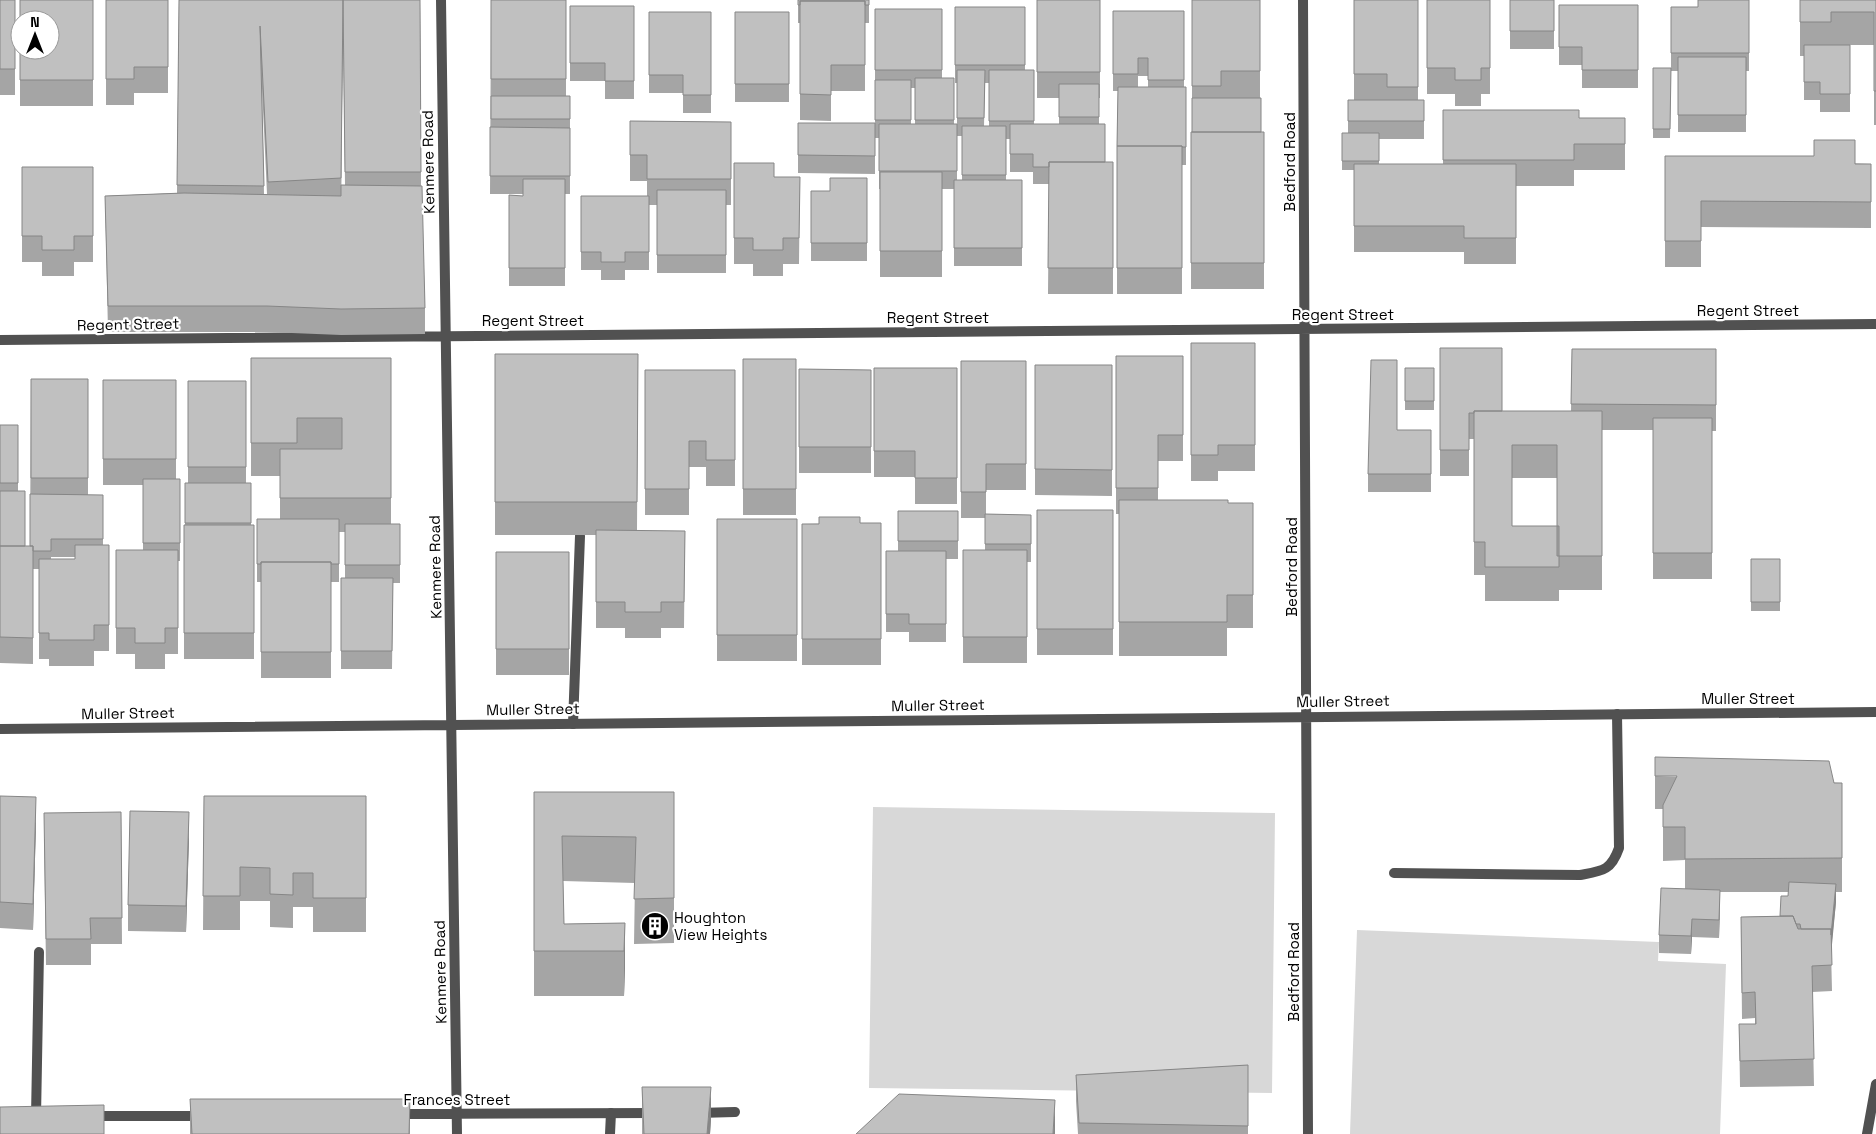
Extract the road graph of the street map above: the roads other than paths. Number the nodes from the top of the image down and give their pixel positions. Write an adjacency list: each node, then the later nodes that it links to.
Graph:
1 (441, 0): 5 (street, Kenmere Road)
2 (1303, 0): 4 (street, Bedford Road)
3 (1876, 324): 4 (street, Regent Street)
4 (1305, 329): 5 (street, Regent Street); 10 (street, Bedford Road)
5 (446, 336): 6 (street, Regent Street); 12 (street, Kenmere Road)
6 (0, 340)
7 (580, 536): 11 (street)
8 (1876, 712): 9 (street, Muller Street)
9 (1617, 714): 10 (street, Muller Street); 14 (street)
10 (1308, 717): 11 (street, Muller Street); 29 (street, Bedford Road)
11 (573, 724): 12 (street, Muller Street)
12 (453, 725): 13 (street, Muller Street); 23 (street, Kenmere Road)
13 (0, 729)
14 (1394, 873)
15 (40, 952): 26 (street)
16 (1876, 1084): 17 (street)
17 (1875, 1100): 30 (street)
18 (735, 1112): 21 (street)
19 (611, 1113): 20 (street, Frances Street); 23 (street, Frances Street); 28 (street)
20 (668, 1113)
21 (687, 1113)
22 (389, 1114): 23 (street, Frances Street)
23 (457, 1114): 27 (street, Kenmere Road)
24 (76, 1116): 25 (street)
25 (212, 1116)
26 (37, 1117)
27 (457, 1134)
28 (610, 1134)
29 (1308, 1134)
30 (1867, 1134)

